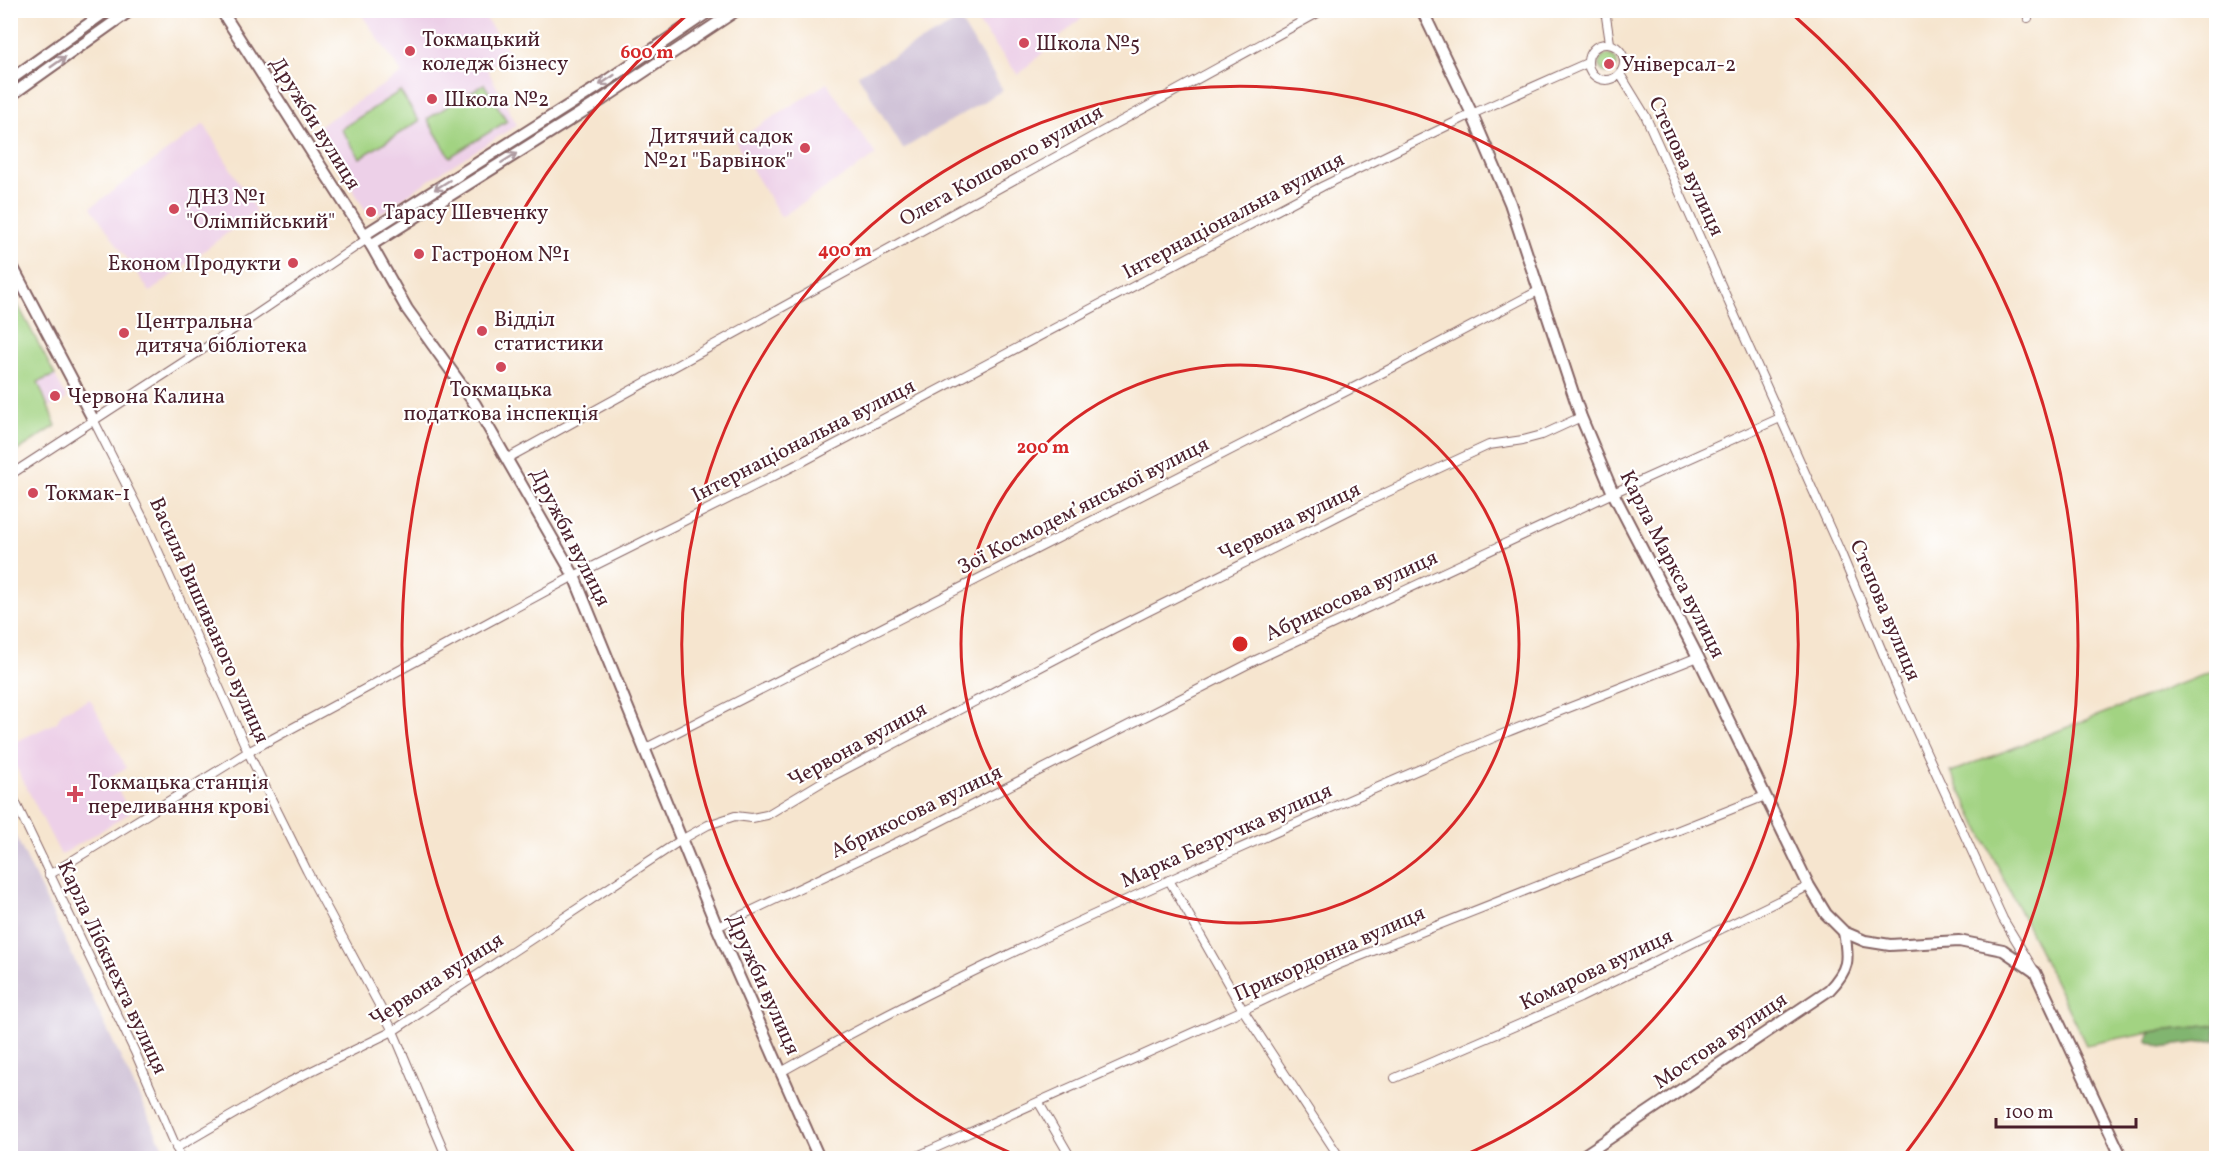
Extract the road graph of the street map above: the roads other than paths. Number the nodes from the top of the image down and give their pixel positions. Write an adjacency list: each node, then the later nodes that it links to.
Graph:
1 (108, 10): 14 (street)
2 (131, 10): 15 (street, one-way to 2)
3 (221, 10): 17 (street, Дружби вулиця)
4 (711, 10): 9 (street)
5 (737, 10): 10 (street)
6 (1323, 10): 23 (street, Олега Кошового вулиця)
7 (1422, 10): 16 (street, Карла Маркса вулиця)
8 (1605, 10): 11 (street)
9 (690, 24): 10 (street); 17 (street, one-way to 17)
10 (698, 35): 17 (street, one-way to 10)
11 (1610, 44): 12 (street); 13 (street)
12 (1587, 63): 13 (street); 16 (street, Інтернаціональна вулиця)
13 (1620, 74): 21 (street, Степова вулиця)
14 (10, 80)
15 (10, 96)
16 (1472, 114): 19 (street, Карла Маркса вулиця); 26 (street, Інтернаціональна вулиця)
17 (367, 240): 22 (street); 23 (street, Дружби вулиця)
18 (10, 262): 22 (street, Василя Вишиваного вулиця)
19 (1538, 291): 20 (street, Карла Маркса вулиця); 28 (street, Зої Космодем’янської вулиця)
20 (1581, 417): 25 (street, Карла Маркса вулиця); 32 (street, Червона вулиця)
21 (1780, 418): 25 (street, Абрикосова вулиця); 38 (street, Степова вулиця)
22 (93, 419): 24 (street); 29 (street, Василя Вишиваного вулиця)
23 (508, 458): 26 (street, Дружби вулиця)
24 (10, 475)
25 (1613, 493): 27 (street, Карла Маркса вулиця); 36 (street, Абрикосова вулиця)
26 (574, 576): 28 (street, Дружби вулиця); 29 (street, Інтернаціональна вулиця)
27 (1698, 657): 31 (street, Карла Маркса вулиця); 34 (street, Марка Безручка вулиця)
28 (644, 749): 32 (street, Дружби вулиця)
29 (248, 752): 33 (street, Інтернаціональна вулиця); 40 (street, Василя Вишиваного вулиця)
30 (10, 791): 33 (street, Карла Лібкнехта вулиця)
31 (1765, 796): 35 (street, Карла Маркса вулиця); 39 (street, Прикордонна вулиця)
32 (681, 840): 36 (street, Дружби вулиця); 40 (street, Червона вулиця)
33 (49, 875): 44 (street, Карла Лібкнехта вулиця)
34 (1169, 880): 39 (street); 41 (street, Марка Безручка вулиця)
35 (1809, 886): 37 (street, Карла Маркса вулиця); 42 (street, Комарова вулиця)
36 (717, 927): 41 (street, Дружби вулиця)
37 (1844, 932): 38 (street, Карла Маркса вулиця); 51 (street, Мостова вулиця)
38 (2035, 972): 52 (street, Степова вулиця)
39 (1243, 1010): 43 (street, Прикордонна вулиця); 50 (street)
40 (393, 1031): 44 (street, Червона вулиця); 46 (street, Василя Вишиваного вулиця)
41 (781, 1072): 47 (street, Дружби вулиця)
42 (1395, 1078)
43 (1039, 1102): 48 (street, Прикордонна вулиця); 49 (street)
44 (176, 1148): 45 (street, Карла Лібкнехта вулиця)
45 (181, 1158)
46 (447, 1158)
47 (819, 1158)
48 (913, 1158)
49 (1071, 1158)
50 (1340, 1158)
51 (1580, 1158)
52 (2122, 1158)

